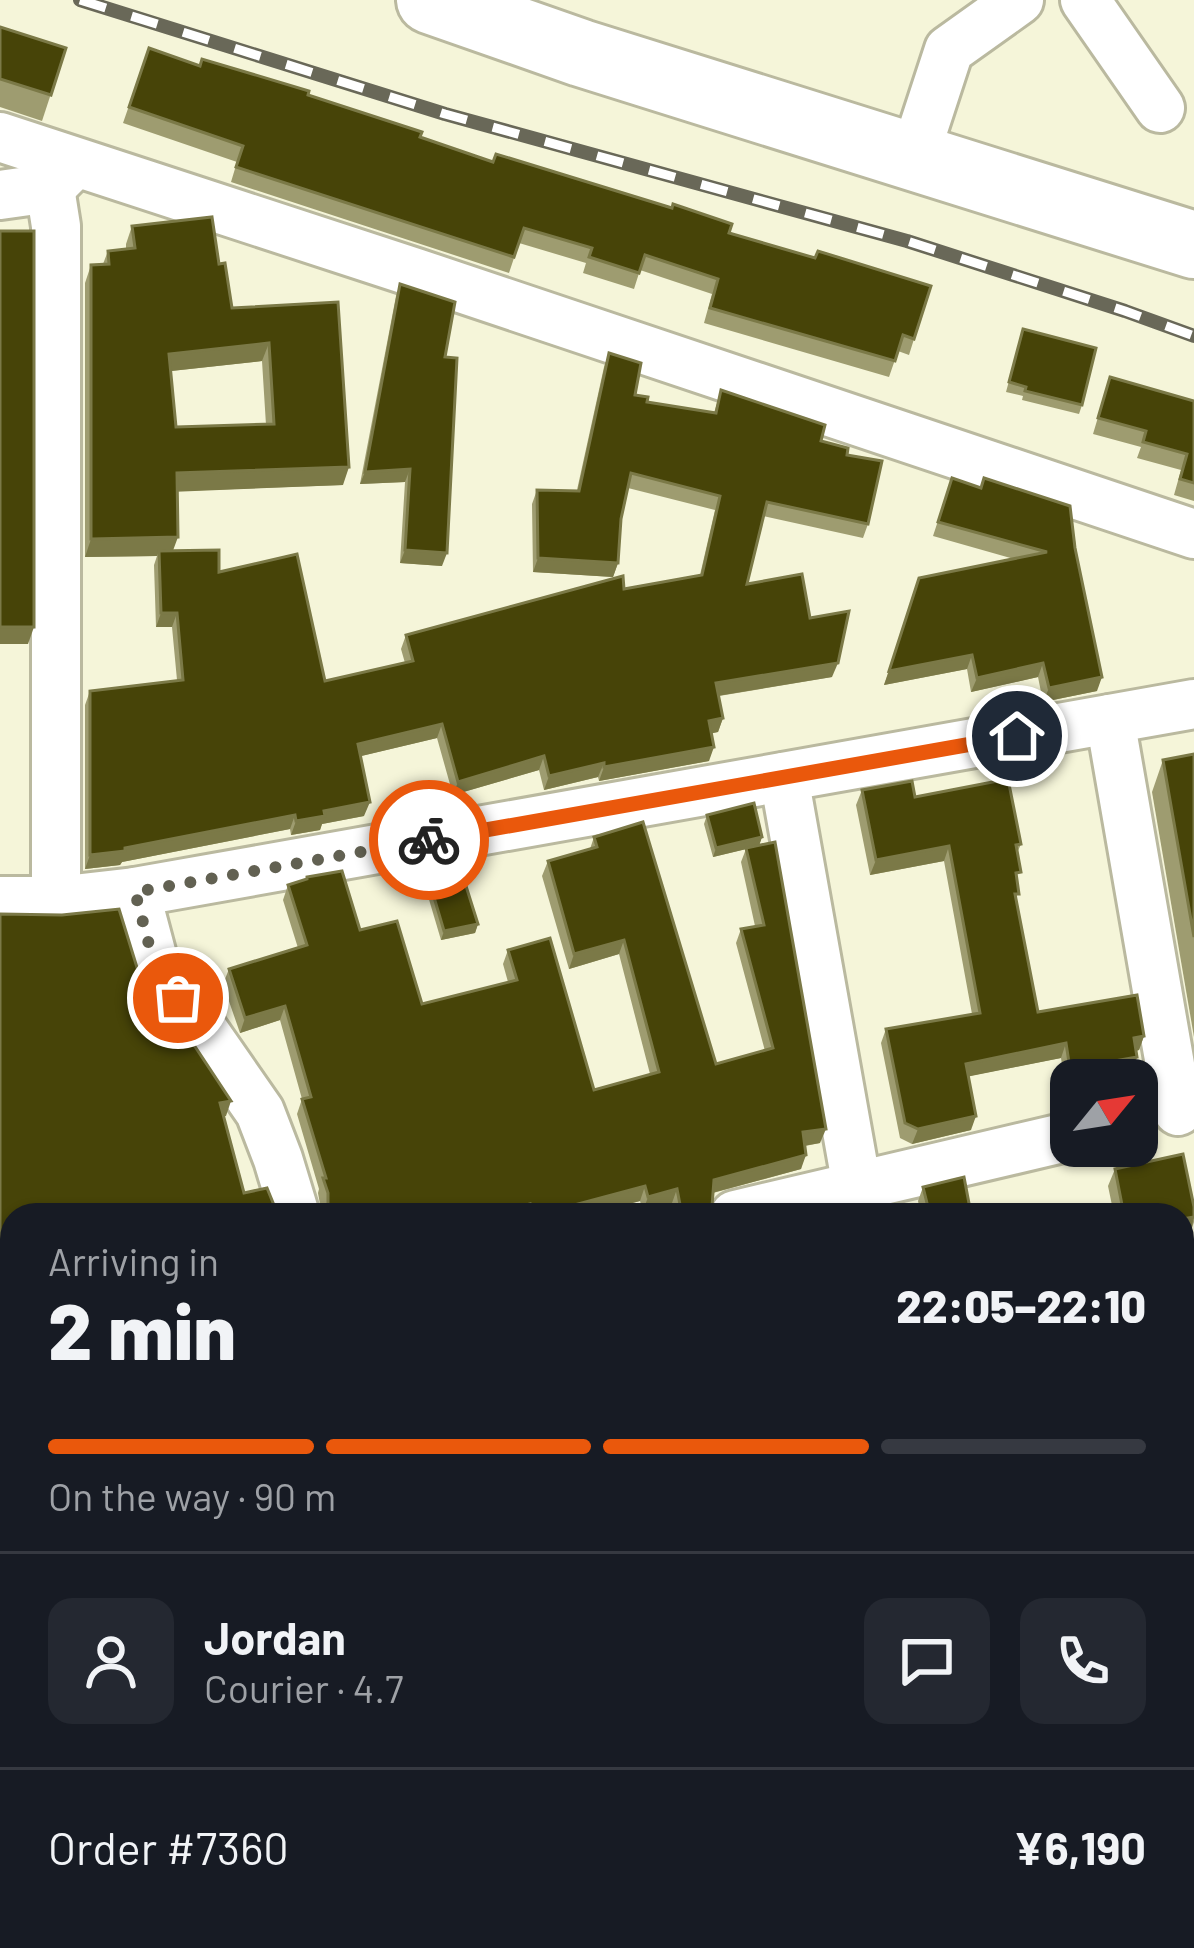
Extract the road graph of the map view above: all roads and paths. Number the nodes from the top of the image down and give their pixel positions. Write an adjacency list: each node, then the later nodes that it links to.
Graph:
1 (430, 0): 6 (street)
2 (1019, 0): 6 (street)
3 (1085, 0): 4 (street)
4 (1160, 108)
5 (0, 137): 7 (street)
6 (914, 157): 9 (street)
7 (63, 174): 8 (street); 10 (street); 15 (street)
8 (0, 195)
9 (1194, 245)
10 (1194, 534)
11 (1194, 704): 12 (street)
12 (1110, 719): 13 (street); 17 (street)
13 (784, 777): 14 (street); 19 (street)
14 (135, 892): 15 (street); 20 (street)
15 (56, 901): 16 (street)
16 (0, 902)
17 (1170, 1113)
18 (1050, 1142): 19 (street)
19 (860, 1200)
20 (291, 1203)

